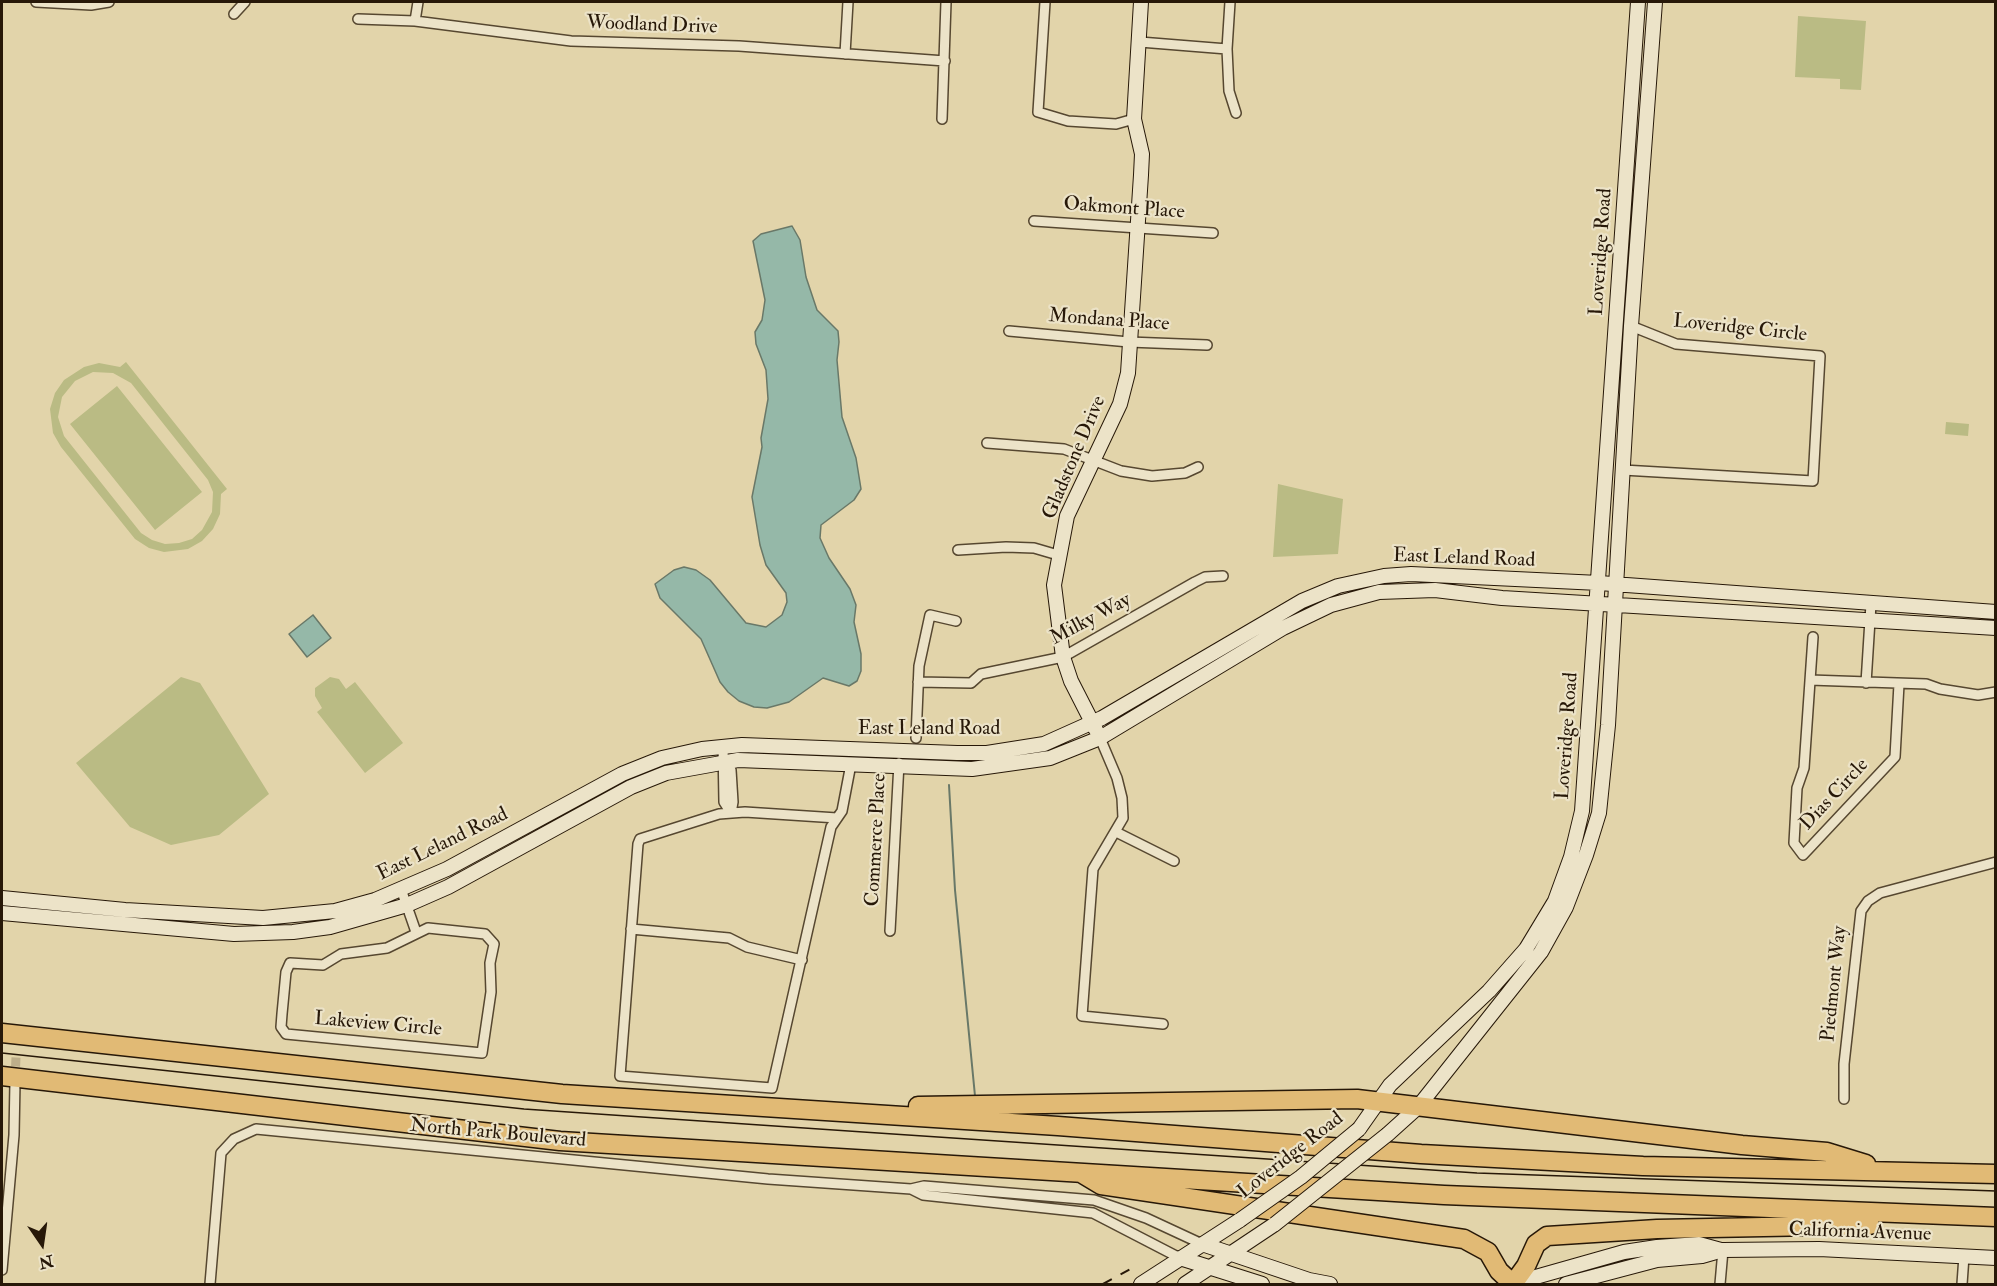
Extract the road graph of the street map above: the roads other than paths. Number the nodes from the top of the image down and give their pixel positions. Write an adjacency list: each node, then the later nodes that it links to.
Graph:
1 (36, 2): 2 (street)
2 (109, 2)
3 (245, 2): 12 (street)
4 (418, 2): 14 (street)
5 (848, 2): 17 (street)
6 (946, 2): 18 (street)
7 (1045, 2): 21 (street)
8 (1142, 2): 15 (main road, Gladstone Drive)
9 (1230, 2): 16 (street)
10 (1638, 2): 22 (main road, Loveridge Road)
11 (1655, 2): 23 (main road, Loveridge Road)
12 (234, 14)
13 (358, 19): 14 (street, Woodland Drive)
14 (415, 21): 17 (street, Woodland Drive)
15 (1140, 42): 16 (street); 21 (main road, Gladstone Drive)
16 (1227, 49): 19 (street)
17 (845, 54): 18 (street, Woodland Drive)
18 (945, 61): 20 (street)
19 (1236, 113)
20 (942, 119)
21 (1134, 120): 25 (main road, Gladstone Drive)
22 (1625, 208): 23 (main road); 38 (main road, Loveridge Road)
23 (1641, 215): 27 (main road, Loveridge Road)
24 (1034, 221): 25 (street, Oakmont Place)
25 (1138, 228): 26 (street, Oakmont Place); 29 (main road, Gladstone Drive)
26 (1213, 233)
27 (1631, 326): 34 (main road, Loveridge Road); 34 (street, Loveridge Circle)
28 (1009, 331): 29 (street, Mondana Place)
29 (1129, 342): 30 (street, Mondana Place); 32 (main road, Gladstone Drive)
30 (1207, 345)
31 (987, 443): 32 (street)
32 (1094, 460): 33 (street); 36 (main road, Gladstone Drive)
33 (1198, 467)
34 (1623, 470): 39 (main road, Loveridge Road)
35 (958, 550): 36 (street)
36 (1058, 555): 48 (main road, Gladstone Drive)
37 (1222, 576): 48 (street, Milky Way)
38 (1599, 583): 39 (main road, East Leland Road); 40 (main road, Loveridge Road); 54 (main road, East Leland Road)
39 (1616, 584): 41 (main road, Loveridge Road); 42 (main road, East Leland Road)
40 (1598, 603): 41 (main road, East Leland Road); 56 (main road, East Leland Road); 81 (main road, Loveridge Road)
41 (1615, 604): 44 (main road, East Leland Road); 83 (main road, Loveridge Road)
42 (1870, 604): 43 (main road, East Leland Road); 44 (street)
43 (1995, 612)
44 (1869, 619): 46 (main road, East Leland Road); 51 (street)
45 (956, 621): 50 (street)
46 (1995, 628)
47 (1813, 637): 49 (street, Dias Circle)
48 (1063, 657): 50 (street, Milky Way); 54 (main road, Gladstone Drive)
49 (1810, 680): 51 (street); 52 (street, Dias Circle)
50 (918, 682): 55 (street)
51 (1866, 683): 52 (street)
52 (1899, 684): 53 (street)
53 (1995, 692)
54 (1092, 723): 56 (main road, Gladstone Drive); 58 (main road, East Leland Road)
55 (916, 738)
56 (1100, 738): 61 (main road, East Leland Road); 64 (street, Gladstone Drive)
57 (723, 747): 58 (main road, East Leland Road); 59 (street); 67 (main road, East Leland Road)
58 (900, 751): 61 (street, Commerce Place)
59 (725, 761): 60 (main road, East Leland Road); 62 (street); 69 (main road, East Leland Road)
60 (851, 764): 61 (main road, East Leland Road); 63 (street)
61 (899, 768): 74 (street, Commerce Place)
62 (731, 813): 63 (street); 73 (street)
63 (837, 818): 76 (street)
64 (1116, 832): 65 (street); 77 (street, Gladstone Drive)
65 (1174, 861)
66 (1995, 862): 80 (street, Piedmont Way)
67 (401, 889): 69 (street); 70 (main road, East Leland Road)
68 (2, 898): 70 (main road, East Leland Road)
69 (406, 905): 72 (main road, East Leland Road); 75 (street)
70 (91, 907): 72 (main road)
71 (2, 913): 72 (main road, East Leland Road)
72 (89, 921)
73 (631, 929): 76 (street); 76 (street)
74 (890, 931)
75 (416, 932): 75 (street, Lakeview Circle)
76 (802, 960)
77 (1162, 1024)
78 (2, 1033): 82 (highway)
79 (8, 1079): 85 (highway); 97 (street)
80 (1844, 1099)
81 (1376, 1103): 82 (highway); 83 (highway); 90 (main road, Loveridge Road, bridge)
82 (755, 1107): 84 (highway)
83 (1418, 1107): 84 (highway); 92 (main road, Loveridge Road, bridge)
84 (1885, 1170): 86 (highway)
85 (1076, 1171): 88 (highway); 103 (highway)
86 (1995, 1174)
87 (912, 1189): 90 (street, North Park Boulevard); 94 (street, North Park Boulevard); 98 (street, North Park Boulevard)
88 (1932, 1216): 89 (highway); 103 (highway)
89 (1995, 1217)
90 (1202, 1244): 92 (main road); 94 (main road, Loveridge Road)
91 (1723, 1250): 93 (main road, California Avenue); 103 (main road, California Avenue); 104 (main road, California Avenue); 105 (street)
92 (1234, 1254): 96 (main road, Loveridge Road); 102 (main road)
93 (1964, 1256): 95 (main road, California Avenue); 106 (street)
94 (1180, 1258): 96 (main road); 99 (main road, Loveridge Road)
95 (1995, 1258)
96 (1212, 1268): 100 (main road, Loveridge Road); 101 (main road)
97 (2, 1270)
98 (210, 1284)
99 (1141, 1284)
100 (1185, 1284)
101 (1262, 1284)
102 (1330, 1284)
103 (1512, 1284)
104 (1566, 1284)
105 (1720, 1284)
106 (1962, 1284)

